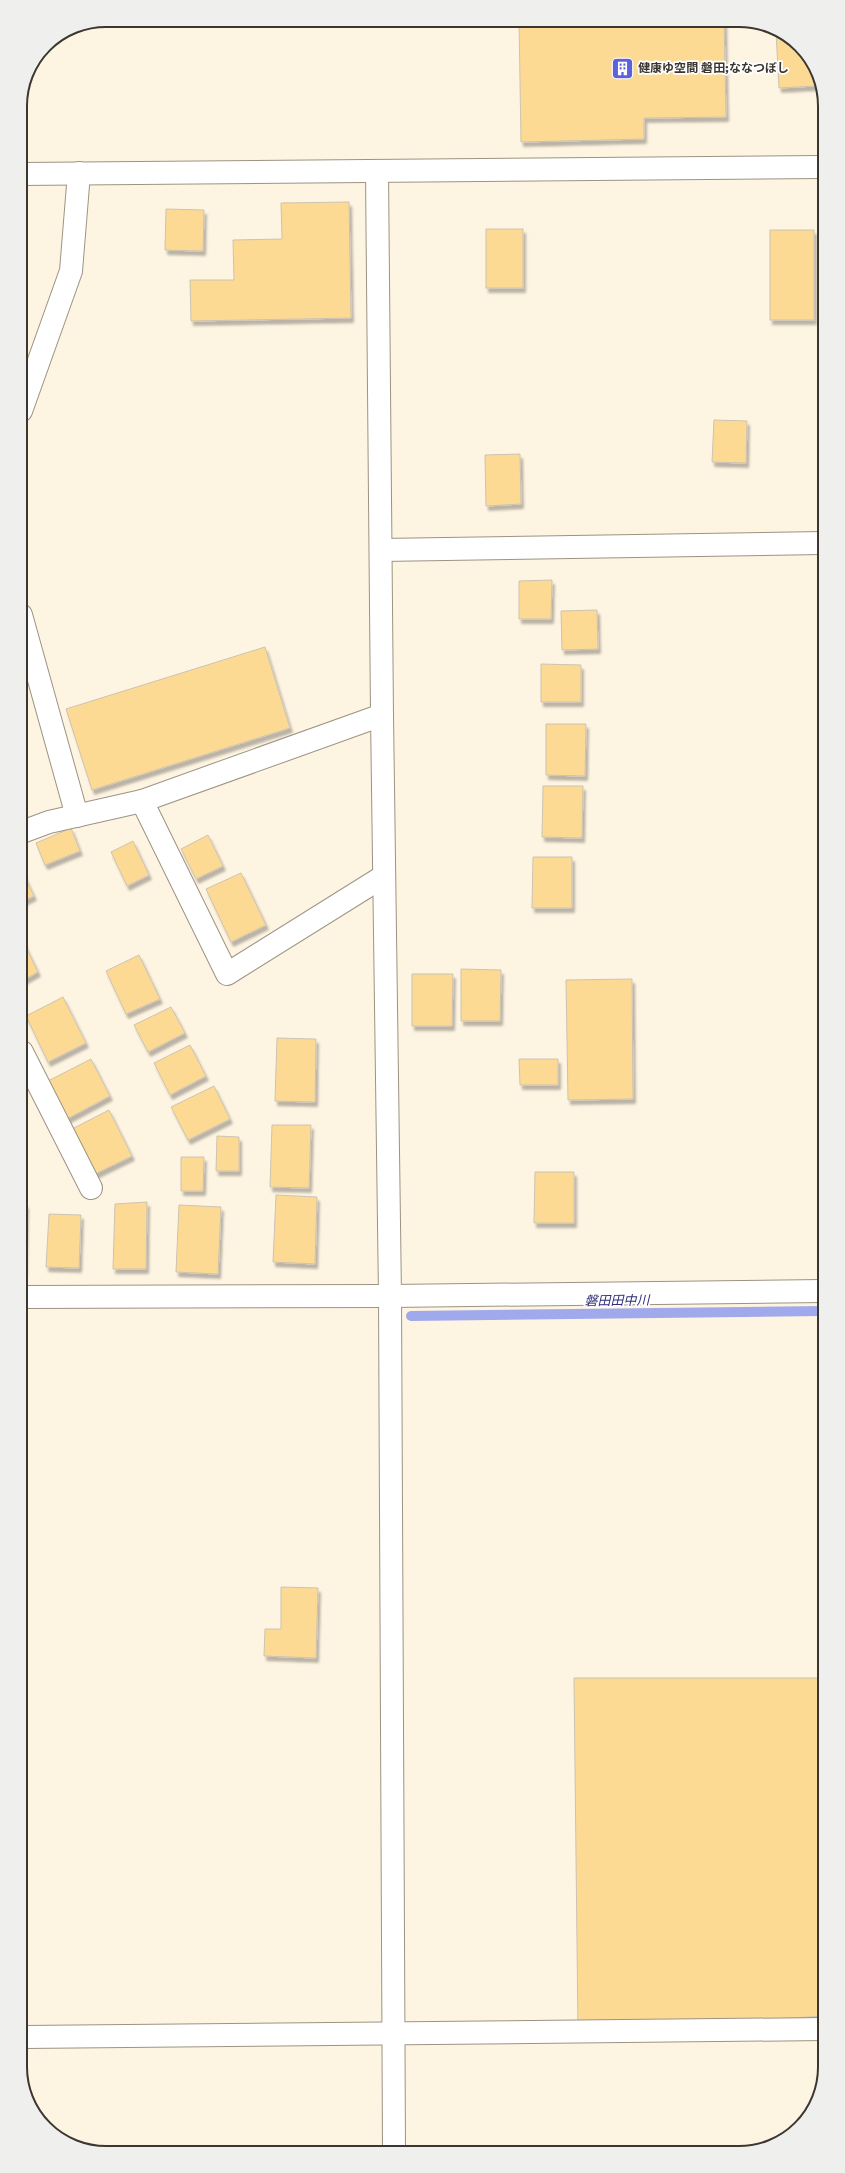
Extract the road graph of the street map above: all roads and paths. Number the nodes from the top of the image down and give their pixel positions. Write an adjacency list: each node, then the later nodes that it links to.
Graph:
1 (818, 167): 2 (street)
2 (377, 171): 3 (street); 7 (street)
3 (79, 173): 4 (street); 5 (street)
4 (27, 174)
5 (27, 394)
6 (818, 543): 7 (street)
7 (381, 550): 9 (street)
8 (27, 637): 11 (street)
9 (382, 715): 10 (street); 13 (street)
10 (142, 801): 11 (street); 13 (street)
11 (77, 816): 12 (street)
12 (27, 831)
13 (384, 876): 17 (street)
14 (27, 1062): 15 (street)
15 (91, 1188)
16 (818, 1291): 17 (street)
17 (390, 1296): 18 (street); 20 (street)
18 (27, 1297)
19 (818, 2029): 20 (street)
20 (394, 2033): 21 (street); 22 (street)
21 (27, 2037)
22 (394, 2146)

